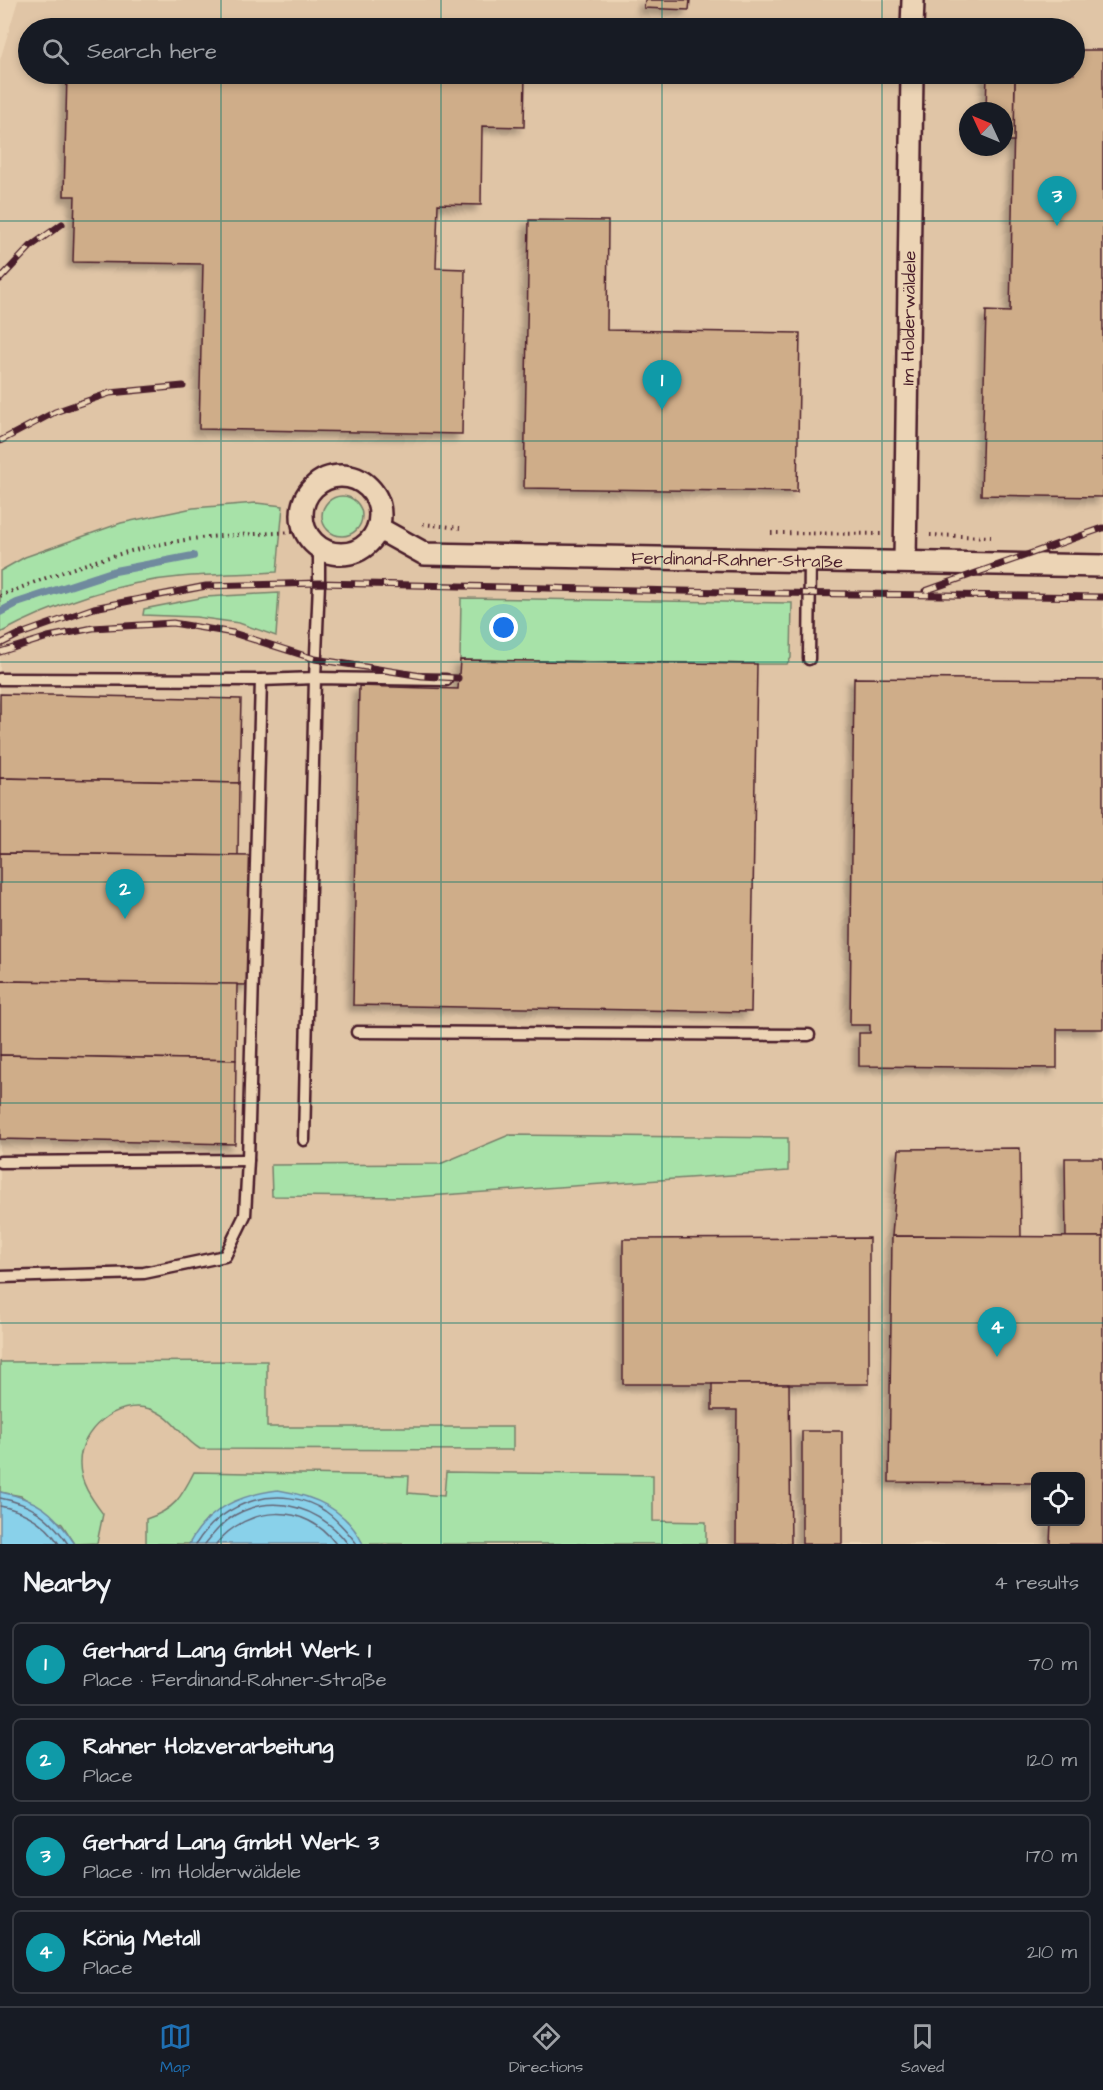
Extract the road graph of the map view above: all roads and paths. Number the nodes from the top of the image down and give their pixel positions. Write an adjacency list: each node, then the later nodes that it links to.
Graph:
1 (913, 0): 2 (street)
2 (912, 18)
3 (912, 84): 7 (street, Im Holderwäldele)
4 (378, 528): 5 (street); 5 (street); 6 (street, Ferdinand-Rahner-Straße)
5 (312, 539): 9 (path); 11 (lane)
6 (810, 560): 7 (street, Ferdinand-Rahner-Straße); 10 (lane)
7 (905, 561): 8 (street, Ferdinand-Rahner-Straße)
8 (1103, 566)
9 (0, 596)
10 (809, 659)
11 (315, 678): 13 (lane); 14 (lane); 17 (lane)
12 (0, 679): 13 (lane)
13 (261, 680): 18 (lane)
14 (446, 680)
15 (357, 1032): 16 (lane)
16 (809, 1035)
17 (304, 1140)
18 (248, 1160): 19 (lane); 20 (lane)
19 (0, 1162)
20 (0, 1277)

